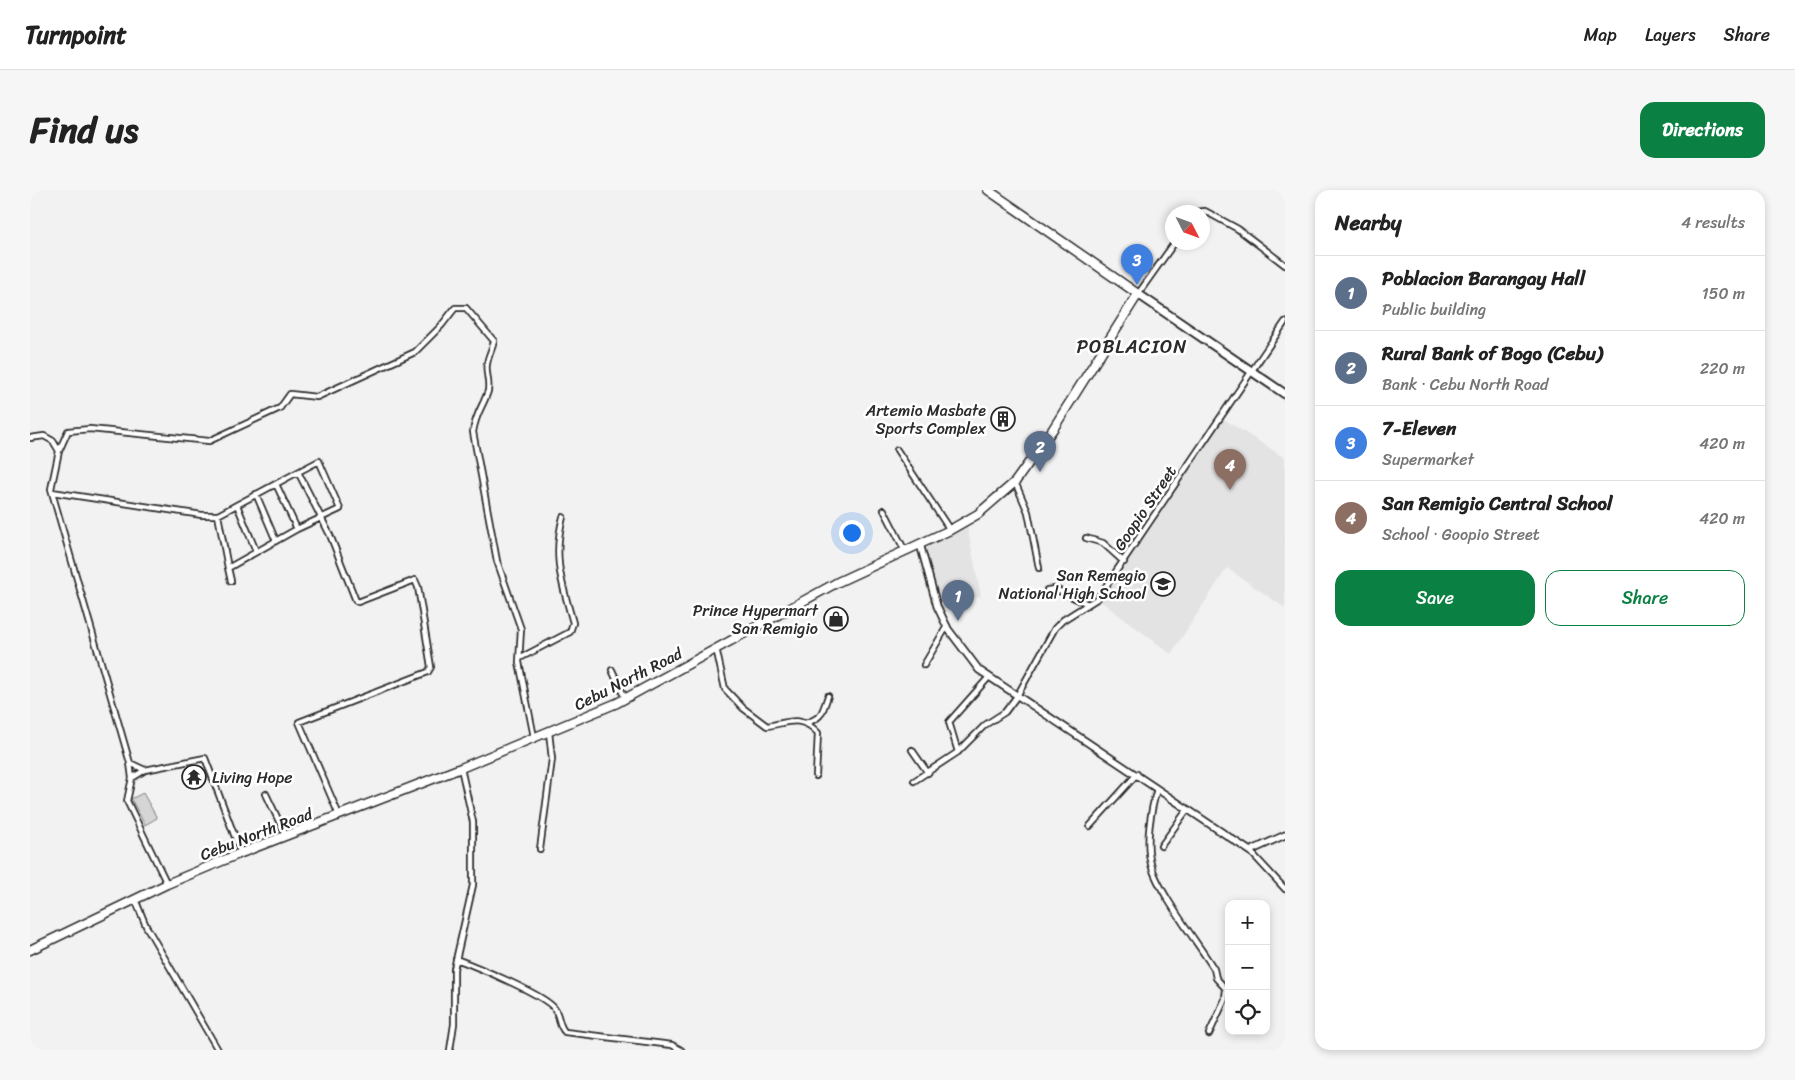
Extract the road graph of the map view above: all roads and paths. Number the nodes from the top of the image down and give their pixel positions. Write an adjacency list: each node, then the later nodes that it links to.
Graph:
1 (989, 190): 5 (highway)
2 (1210, 213): 4 (street)
3 (1169, 250): 5 (street)
4 (1285, 265)
5 (1138, 294): 7 (main road); 13 (highway, Cebu North Road)
6 (1285, 322): 7 (street, Goopio Street)
7 (1251, 371): 8 (main road); 29 (street, Goopio Street)
8 (1285, 394)
9 (30, 438): 11 (street)
10 (898, 450): 23 (street)
11 (59, 451): 15 (street); 37 (street)
12 (298, 472): 14 (street); 20 (street); 20 (street)
13 (1015, 482): 23 (highway, Cebu North Road); 31 (street)
14 (276, 484): 16 (street); 22 (street)
15 (52, 492): 19 (street); 49 (street)
16 (256, 494): 17 (street); 25 (street)
17 (237, 505): 19 (street); 27 (street)
18 (884, 510): 28 (street)
19 (218, 515): 30 (street)
20 (320, 517): 22 (street); 60 (street)
21 (563, 517): 37 (street)
22 (297, 529): 25 (street)
23 (950, 530): 26 (highway, Cebu North Road)
24 (1086, 538): 29 (street)
25 (276, 541): 27 (street)
26 (920, 544): 28 (highway, Cebu North Road); 35 (street)
27 (256, 551): 30 (street)
28 (905, 551): 36 (highway, Cebu North Road)
29 (1124, 562): 34 (street, Goopio Street)
30 (228, 568): 32 (street)
31 (1039, 568)
32 (231, 581)
33 (1048, 590): 34 (street)
34 (1088, 604): 42 (street, Goopio Street)
35 (947, 626): 38 (street); 40 (street)
36 (716, 648): 43 (highway, Cebu North Road); 44 (street)
37 (520, 658): 46 (street)
38 (924, 665)
39 (612, 670): 43 (street)
40 (988, 677): 42 (street); 48 (street)
41 (828, 696): 44 (street)
42 (1017, 696): 48 (street, Goopio Street); 53 (street)
43 (625, 698): 45 (highway, Cebu North Road)
44 (804, 723): 54 (street)
45 (549, 732): 46 (highway, Cebu North Road); 65 (street)
46 (534, 738): 50 (highway, Cebu North Road)
47 (912, 750): 52 (street)
48 (958, 752): 52 (street, Goopio Street)
49 (130, 762): 51 (street); 55 (street)
50 (462, 768): 60 (highway, Cebu North Road); 72 (street)
51 (145, 770): 55 (street); 67 (street)
52 (928, 774): 56 (street, Goopio Street)
53 (1137, 774): 57 (street); 61 (street)
54 (816, 776)
55 (132, 778): 68 (street)
56 (914, 781)
57 (1157, 789): 59 (street); 73 (street)
58 (266, 794): 63 (street)
59 (1187, 810): 64 (street); 66 (street)
60 (340, 816): 63 (highway, Cebu North Road)
61 (1090, 826)
62 (1285, 835): 66 (street)
63 (286, 837): 67 (highway, Cebu North Road)
64 (1161, 846)
65 (540, 849)
66 (1250, 851): 69 (street)
67 (241, 853): 68 (highway, Cebu North Road)
68 (167, 884): 70 (highway, Cebu North Road)
69 (1285, 889)
70 (135, 899): 71 (highway, Cebu North Road); 74 (street)
71 (30, 950)
72 (456, 959): 75 (street); 76 (street)
73 (1209, 1034)
74 (218, 1050)
75 (450, 1050)
76 (681, 1050)

